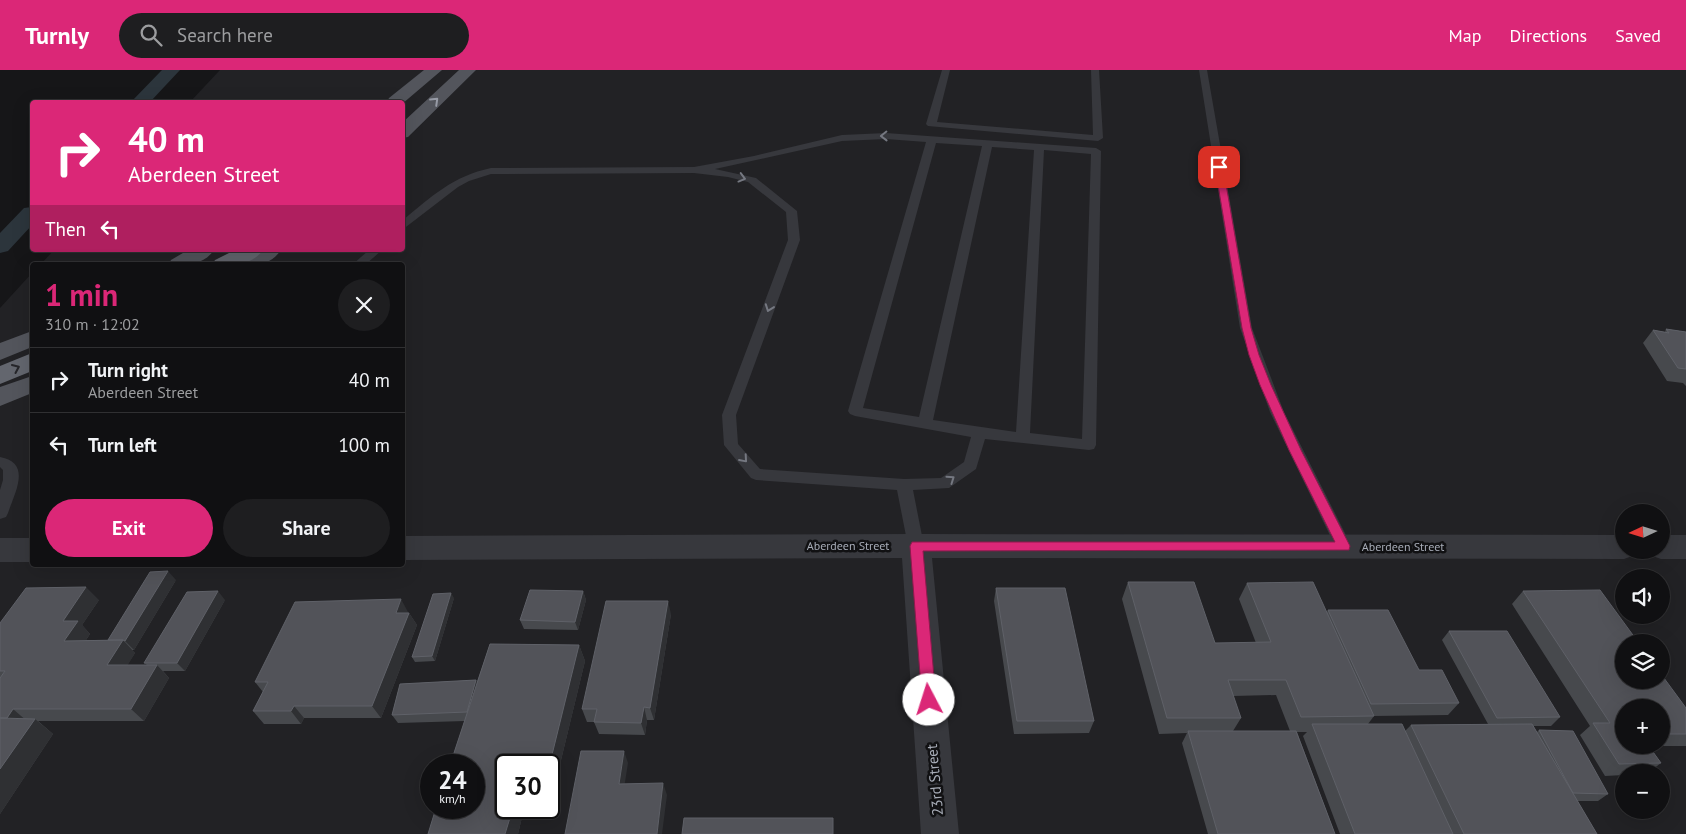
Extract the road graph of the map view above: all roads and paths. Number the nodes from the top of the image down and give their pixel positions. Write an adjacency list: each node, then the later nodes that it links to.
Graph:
1 (434, 70): 6 (main road)
2 (468, 70): 7 (main road, one-way to 2)
3 (946, 70): 4 (lane)
4 (1095, 70)
5 (1203, 70): 34 (lane)
6 (397, 100)
7 (405, 130)
8 (932, 138): 9 (lane); 11 (lane, one-way to 11); 27 (lane)
9 (988, 142): 10 (lane); 27 (lane)
10 (1039, 147): 29 (lane); 29 (lane)
11 (694, 170): 12 (lane); 31 (lane, one-way to 31)
12 (405, 225)
13 (200, 252): 17 (main road)
14 (248, 252): 18 (highway)
15 (267, 252): 19 (main road)
16 (374, 252): 20 (lane)
17 (184, 262)
18 (229, 262)
19 (252, 262)
20 (362, 262)
21 (30, 339): 22 (main road)
22 (0, 352)
23 (30, 362): 24 (highway, one-way to 23)
24 (0, 376)
25 (30, 385): 26 (main road)
26 (0, 397)
27 (925, 423): 28 (lane)
28 (978, 433): 29 (lane); 31 (lane, one-way to 28)
29 (1023, 436)
30 (0, 462): 32 (lane)
31 (904, 485): 33 (lane)
32 (0, 513)
33 (916, 546): 34 (street, Aberdeen Street); 38 (street, Aberdeen Street); 41 (street, 23rd Street)
34 (1344, 546): 35 (street, Aberdeen Street)
35 (1615, 547)
36 (1670, 547): 37 (street)
37 (1686, 547)
38 (405, 548)
39 (0, 550): 40 (street)
40 (30, 550)
41 (940, 834)

